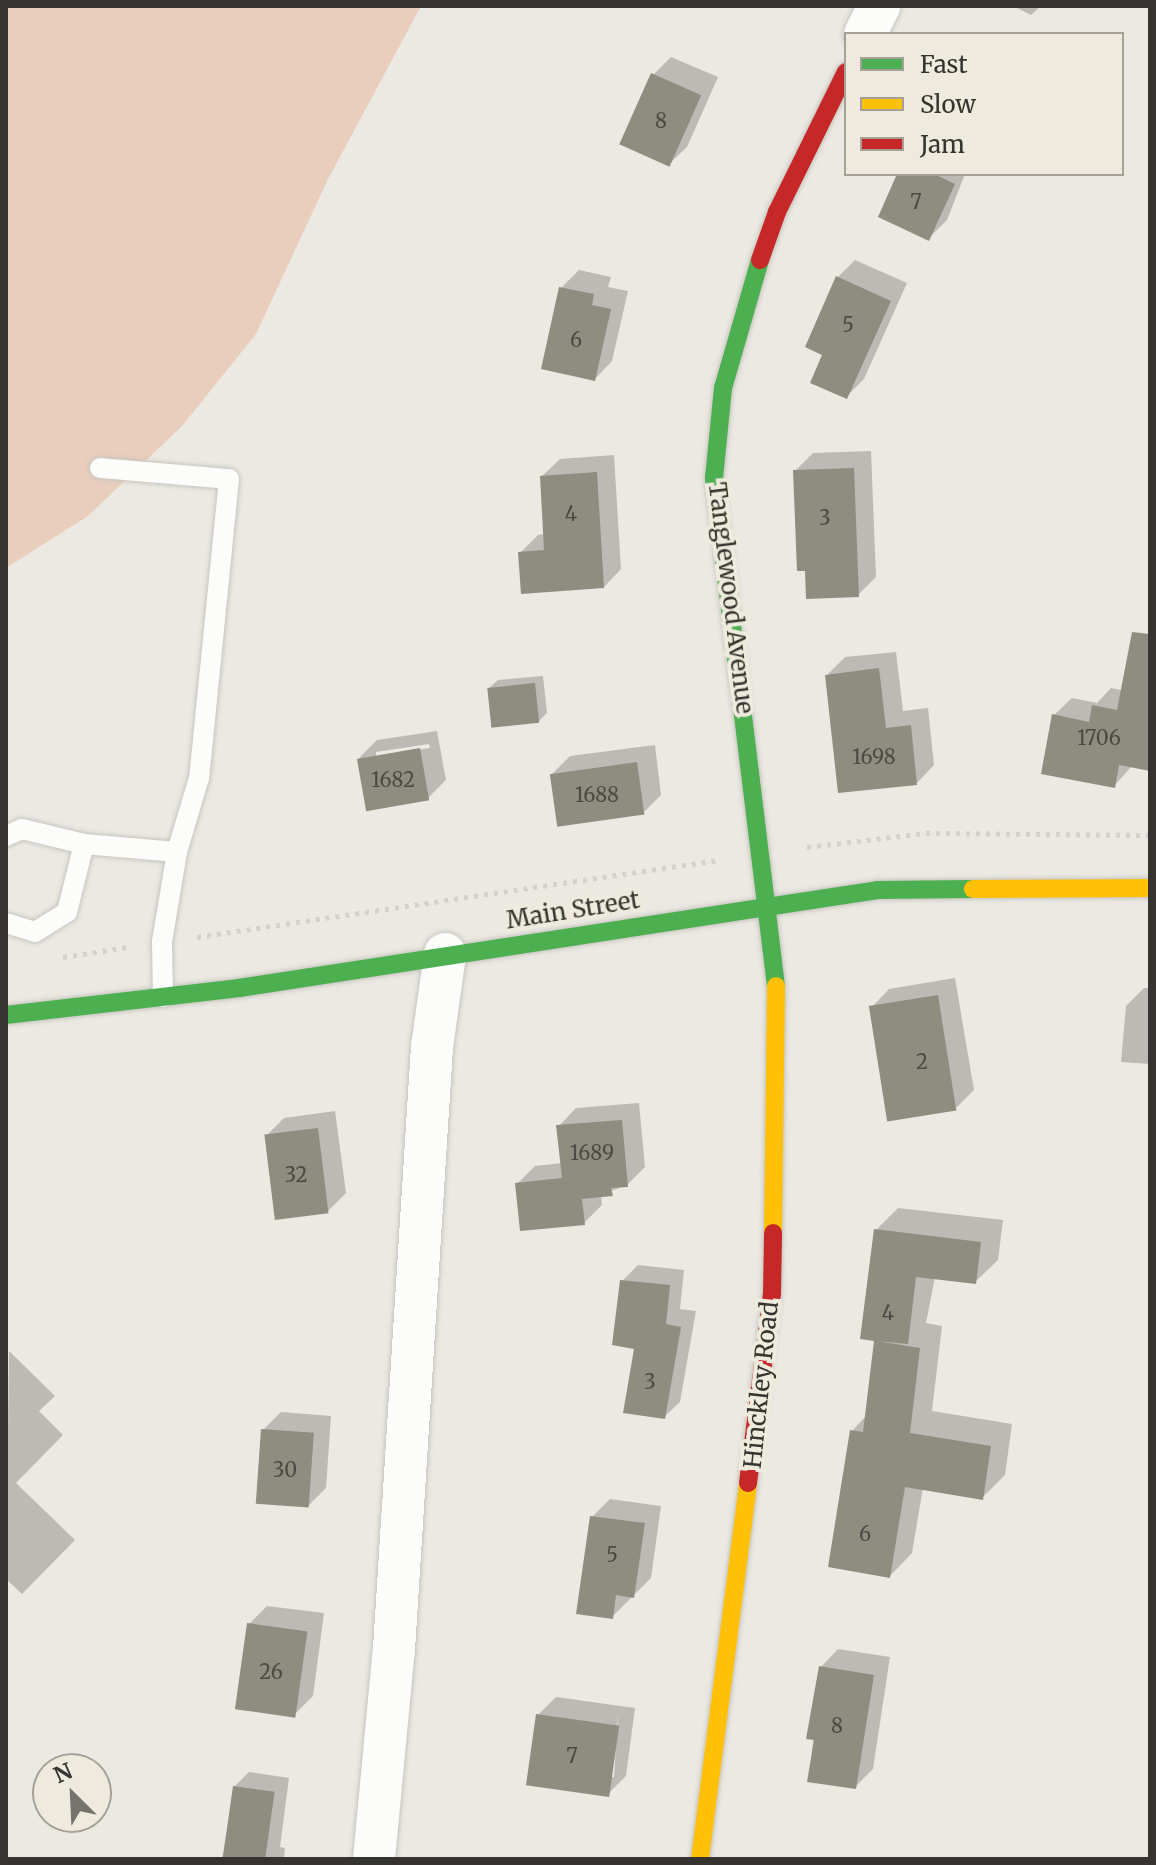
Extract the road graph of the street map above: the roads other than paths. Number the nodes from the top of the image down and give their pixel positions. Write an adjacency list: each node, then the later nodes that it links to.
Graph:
1 (879, 6): 2 (street)
2 (866, 32)
3 (844, 76): 9 (street, Tanglewood Avenue)
4 (100, 468): 7 (lane)
5 (6, 836): 6 (lane)
6 (84, 844): 7 (lane); 10 (lane)
7 (177, 852): 12 (lane)
8 (1150, 888): 9 (street, Main Street)
9 (770, 907): 11 (street, Main Street); 15 (street, Hinckley Road)
10 (6, 923)
11 (445, 954): 12 (street, Main Street); 14 (street)
12 (163, 997): 13 (street, Main Street)
13 (6, 1015)
14 (374, 1859)
15 (700, 1859)

